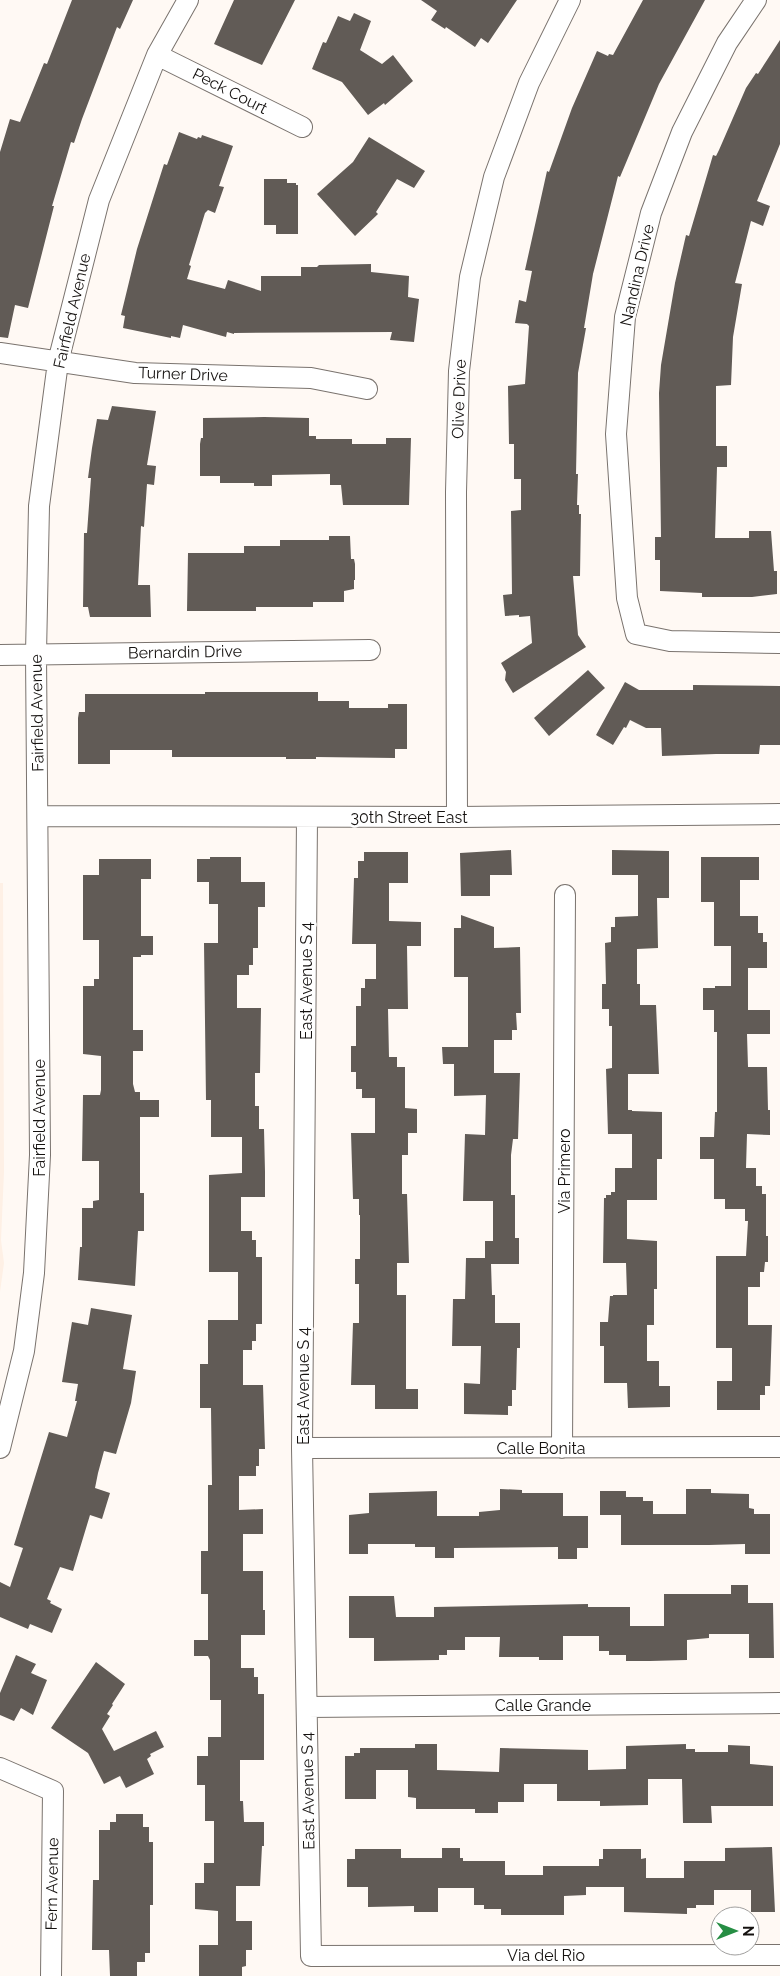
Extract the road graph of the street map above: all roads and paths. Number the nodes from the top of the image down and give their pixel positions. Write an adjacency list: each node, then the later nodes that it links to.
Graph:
1 (188, 0): 4 (street, Fairfield Avenue)
2 (570, 0): 16 (street, Olive Drive)
3 (756, 0): 9 (street, Nandina Drive)
4 (157, 55): 5 (street, Peck Court); 7 (street, Fairfield Avenue)
5 (302, 128)
6 (0, 353): 7 (street, Turner Drive)
7 (58, 362): 8 (street, Turner Drive); 11 (street, Fairfield Avenue)
8 (367, 389)
9 (780, 643)
10 (370, 650): 11 (street, Bernardin Drive)
11 (36, 654): 12 (street, Bernardin Drive); 14 (street, Fairfield Avenue)
12 (0, 655)
13 (780, 814): 16 (street, 30th Street East)
14 (38, 816): 15 (street, 30th Street East); 19 (street, Fairfield Avenue)
15 (307, 816): 16 (street, 30th Street East); 20 (street, East Avenue S 4)
16 (457, 817)
17 (566, 895): 21 (street, Via Primero)
18 (780, 1447): 21 (street, Calle Bonita)
19 (0, 1448)
20 (302, 1448): 21 (street, Calle Bonita); 23 (street, East Avenue S 4)
21 (562, 1448)
22 (780, 1704): 23 (street, Calle Grande)
23 (307, 1707): 26 (street, East Avenue S 4)
24 (0, 1768): 27 (street, Fern Avenue)
25 (780, 1955): 26 (street, Via del Rio)
26 (311, 1956)
27 (51, 1976)

